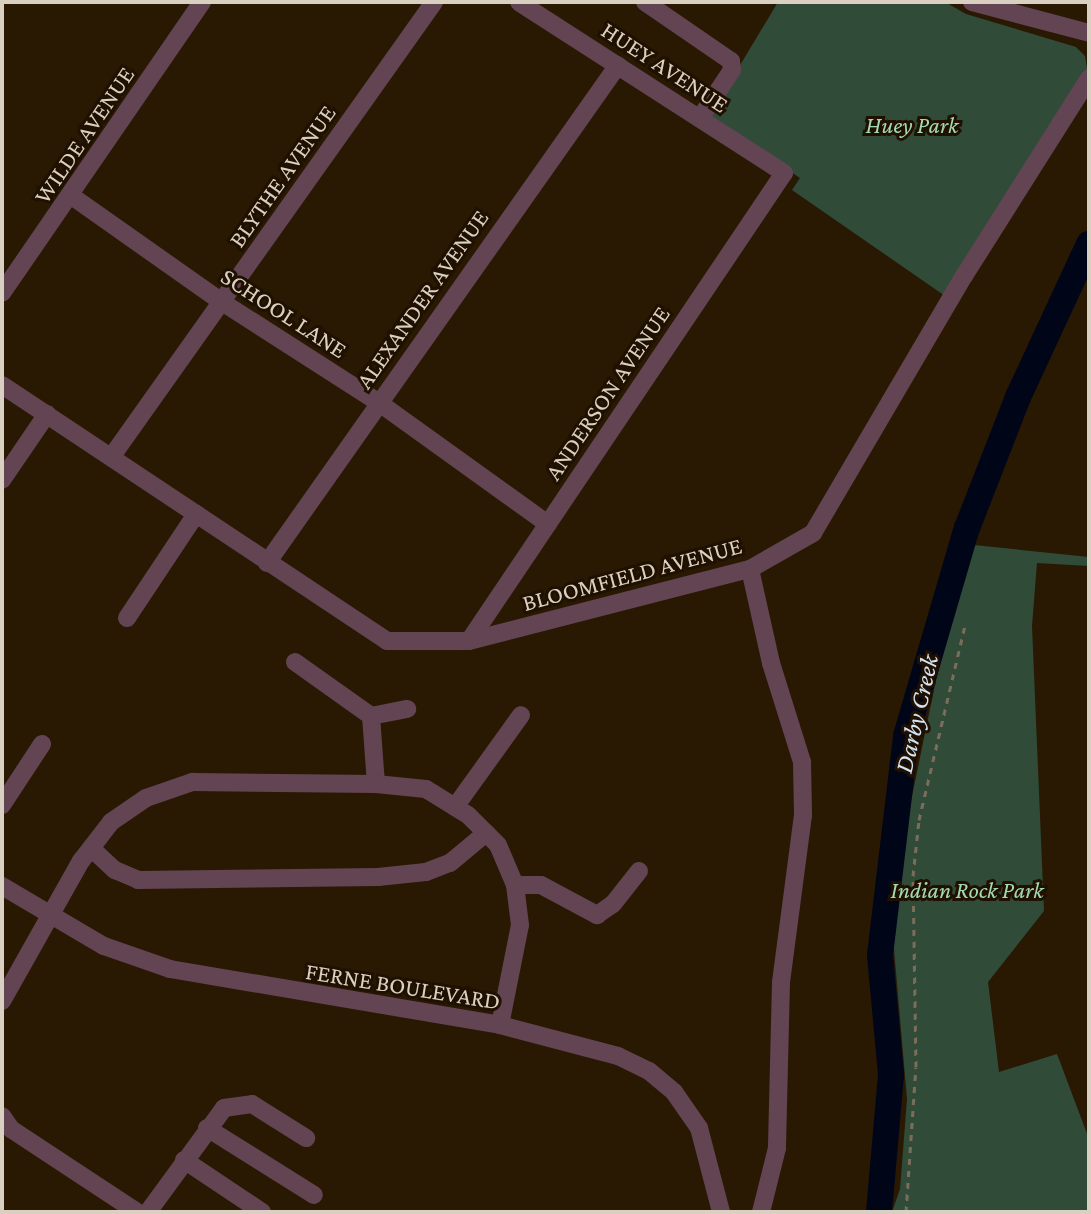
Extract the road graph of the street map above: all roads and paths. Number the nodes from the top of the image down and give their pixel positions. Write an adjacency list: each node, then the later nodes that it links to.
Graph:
1 (202, 2): 12 (street, WILDE AVENUE)
2 (434, 2): 14 (street, BLYTHE AVENUE)
3 (519, 2): 8 (street, HUEY AVENUE)
4 (645, 2): 10 (street)
5 (972, 2): 6 (street)
6 (1004, 5): 7 (street)
7 (1089, 33)
8 (618, 65): 10 (street, HUEY AVENUE); 16 (street, ALEXANDER AVENUE)
9 (1089, 78): 23 (street, BLOOMFIELD AVENUE)
10 (700, 118): 11 (street, HUEY AVENUE)
11 (784, 173): 21 (street, ANDERSON AVENUE)
12 (73, 197): 13 (street, WILDE AVENUE); 14 (street, SCHOOL LANE)
13 (2, 293)
14 (222, 302): 16 (street, SCHOOL LANE); 18 (street, BLYTHE AVENUE)
15 (2, 385): 17 (street, BLOOMFIELD AVENUE)
16 (378, 402): 21 (street, SCHOOL LANE); 22 (street, ALEXANDER AVENUE)
17 (47, 414): 18 (street, BLOOMFIELD AVENUE); 19 (street)
18 (112, 456): 20 (street, BLOOMFIELD AVENUE)
19 (2, 480)
20 (196, 514): 22 (street, BLOOMFIELD AVENUE); 24 (street)
21 (548, 524): 26 (street, ANDERSON AVENUE)
22 (267, 563): 26 (street, BLOOMFIELD AVENUE)
23 (750, 569): 26 (street, BLOOMFIELD AVENUE); 52 (street)
24 (127, 618)
25 (965, 625): 53 (path)
26 (469, 641)
27 (295, 662): 30 (street)
28 (407, 709): 30 (street)
29 (521, 715): 34 (street)
30 (371, 716): 32 (street)
31 (42, 744): 33 (street)
32 (376, 784): 34 (street); 36 (street)
33 (2, 805)
34 (455, 807): 35 (street)
35 (486, 833): 36 (street); 38 (street)
36 (91, 848): 40 (street)
37 (639, 871): 38 (street)
38 (515, 885): 42 (street)
39 (2, 886): 40 (street, FERNE BOULEVARD)
40 (49, 917): 41 (street); 42 (street, FERNE BOULEVARD)
41 (2, 1001)
42 (500, 1025): 51 (street, FERNE BOULEVARD)
43 (2, 1116): 48 (street)
44 (207, 1128): 45 (street); 46 (street); 47 (street)
45 (306, 1138)
46 (184, 1160): 49 (street); 50 (street)
47 (314, 1195)
48 (137, 1212)
49 (148, 1212)
50 (262, 1212)
51 (721, 1212)
52 (761, 1212)
53 (906, 1212)

